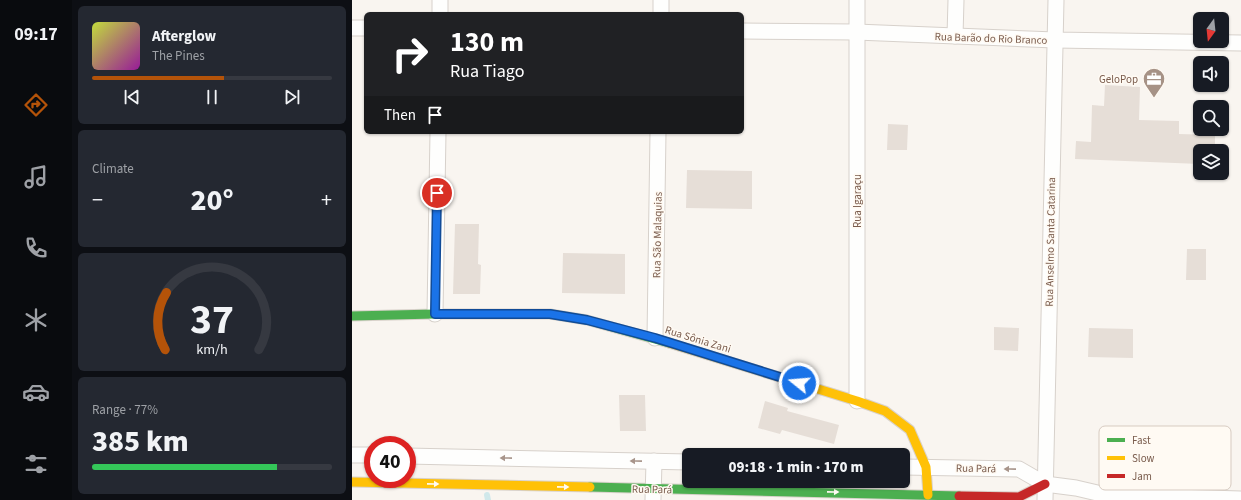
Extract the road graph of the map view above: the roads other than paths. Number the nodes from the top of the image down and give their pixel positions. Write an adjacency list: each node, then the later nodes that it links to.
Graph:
1 (440, 0): 6 (street)
2 (661, 0): 7 (street)
3 (857, 0): 11 (street, Rua Igaraçu)
4 (956, 0): 12 (street)
5 (1056, 0): 13 (street, Rua Anselmo Santa Catarina)
6 (440, 12)
7 (661, 12)
8 (352, 28): 9 (street)
9 (364, 28)
10 (744, 31): 11 (street, Rua Barão do Rio Branco)
11 (856, 32): 12 (street, Rua Barão do Rio Branco); 20 (street, Rua Igaraçu)
12 (955, 36): 13 (street, Rua Barão do Rio Branco)
13 (1055, 40): 14 (street, Rua Barão do Rio Branco); 29 (street, Rua Anselmo Santa Catarina)
14 (1241, 44)
15 (438, 134): 17 (street)
16 (658, 134): 19 (street, Rua São Malaquias)
17 (435, 314): 18 (street, Rua Sônia Zani); 19 (street, Rua Sônia Zani)
18 (352, 316)
19 (655, 338): 20 (street, Rua Sônia Zani)
20 (857, 401): 27 (street, Rua Sônia Zani)
21 (352, 454): 22 (street)
22 (364, 455)
23 (416, 456): 24 (street, one-way to 23)
24 (654, 461): 25 (street); 30 (street)
25 (682, 462)
26 (910, 467): 27 (street, Rua Pará)
27 (926, 467): 29 (street, Rua Pará, one-way to 27); 31 (street, Rua Sônia Zani)
28 (352, 482): 30 (street, Rua Pará, one-way to 30)
29 (1045, 484): 31 (street, Rua Pará); 32 (street, Rua Pará); 33 (street, Rua Anselmo Santa Catarina)
30 (653, 494): 31 (street, Rua Pará, one-way to 31)
31 (928, 495)
32 (1241, 499)
33 (1045, 500)

